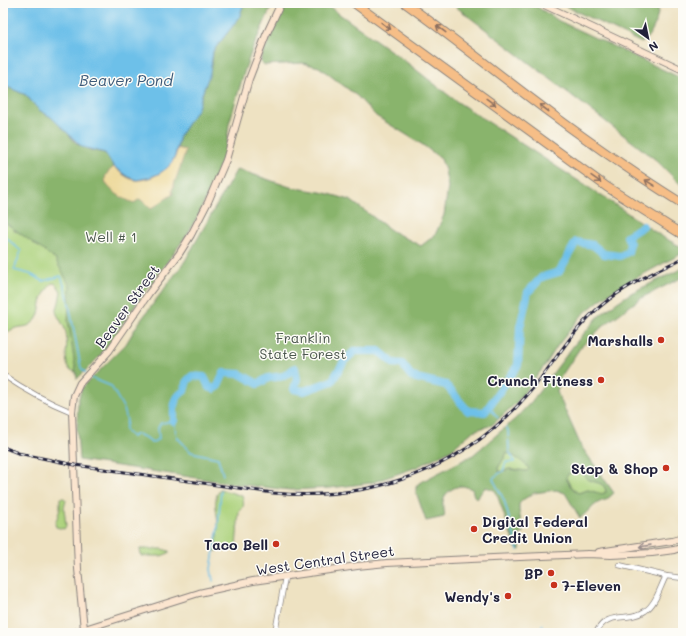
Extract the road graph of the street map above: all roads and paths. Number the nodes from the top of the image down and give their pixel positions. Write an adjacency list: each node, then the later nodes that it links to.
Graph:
1 (281, 3): 9 (main road, Beaver Street)
2 (354, 3): 7 (highway, one-way to 7)
3 (405, 3): 6 (highway, one-way to 3)
4 (540, 3): 5 (main road)
5 (683, 70)
6 (683, 204)
7 (683, 235)
8 (3, 375): 9 (street)
9 (72, 412): 17 (main road, Beaver Street)
10 (683, 538): 12 (main road, West Central Street, one-way to 12)
11 (683, 547): 12 (main road, West Central Street)
12 (588, 554): 15 (main road, West Central Street)
13 (619, 565): 14 (street)
14 (666, 576): 16 (street); 20 (street)
15 (285, 577): 17 (main road, West Central Street); 19 (street)
16 (683, 578)
17 (81, 631): 18 (main road, West Central Street)
18 (72, 633)
19 (275, 633)
20 (596, 633)

